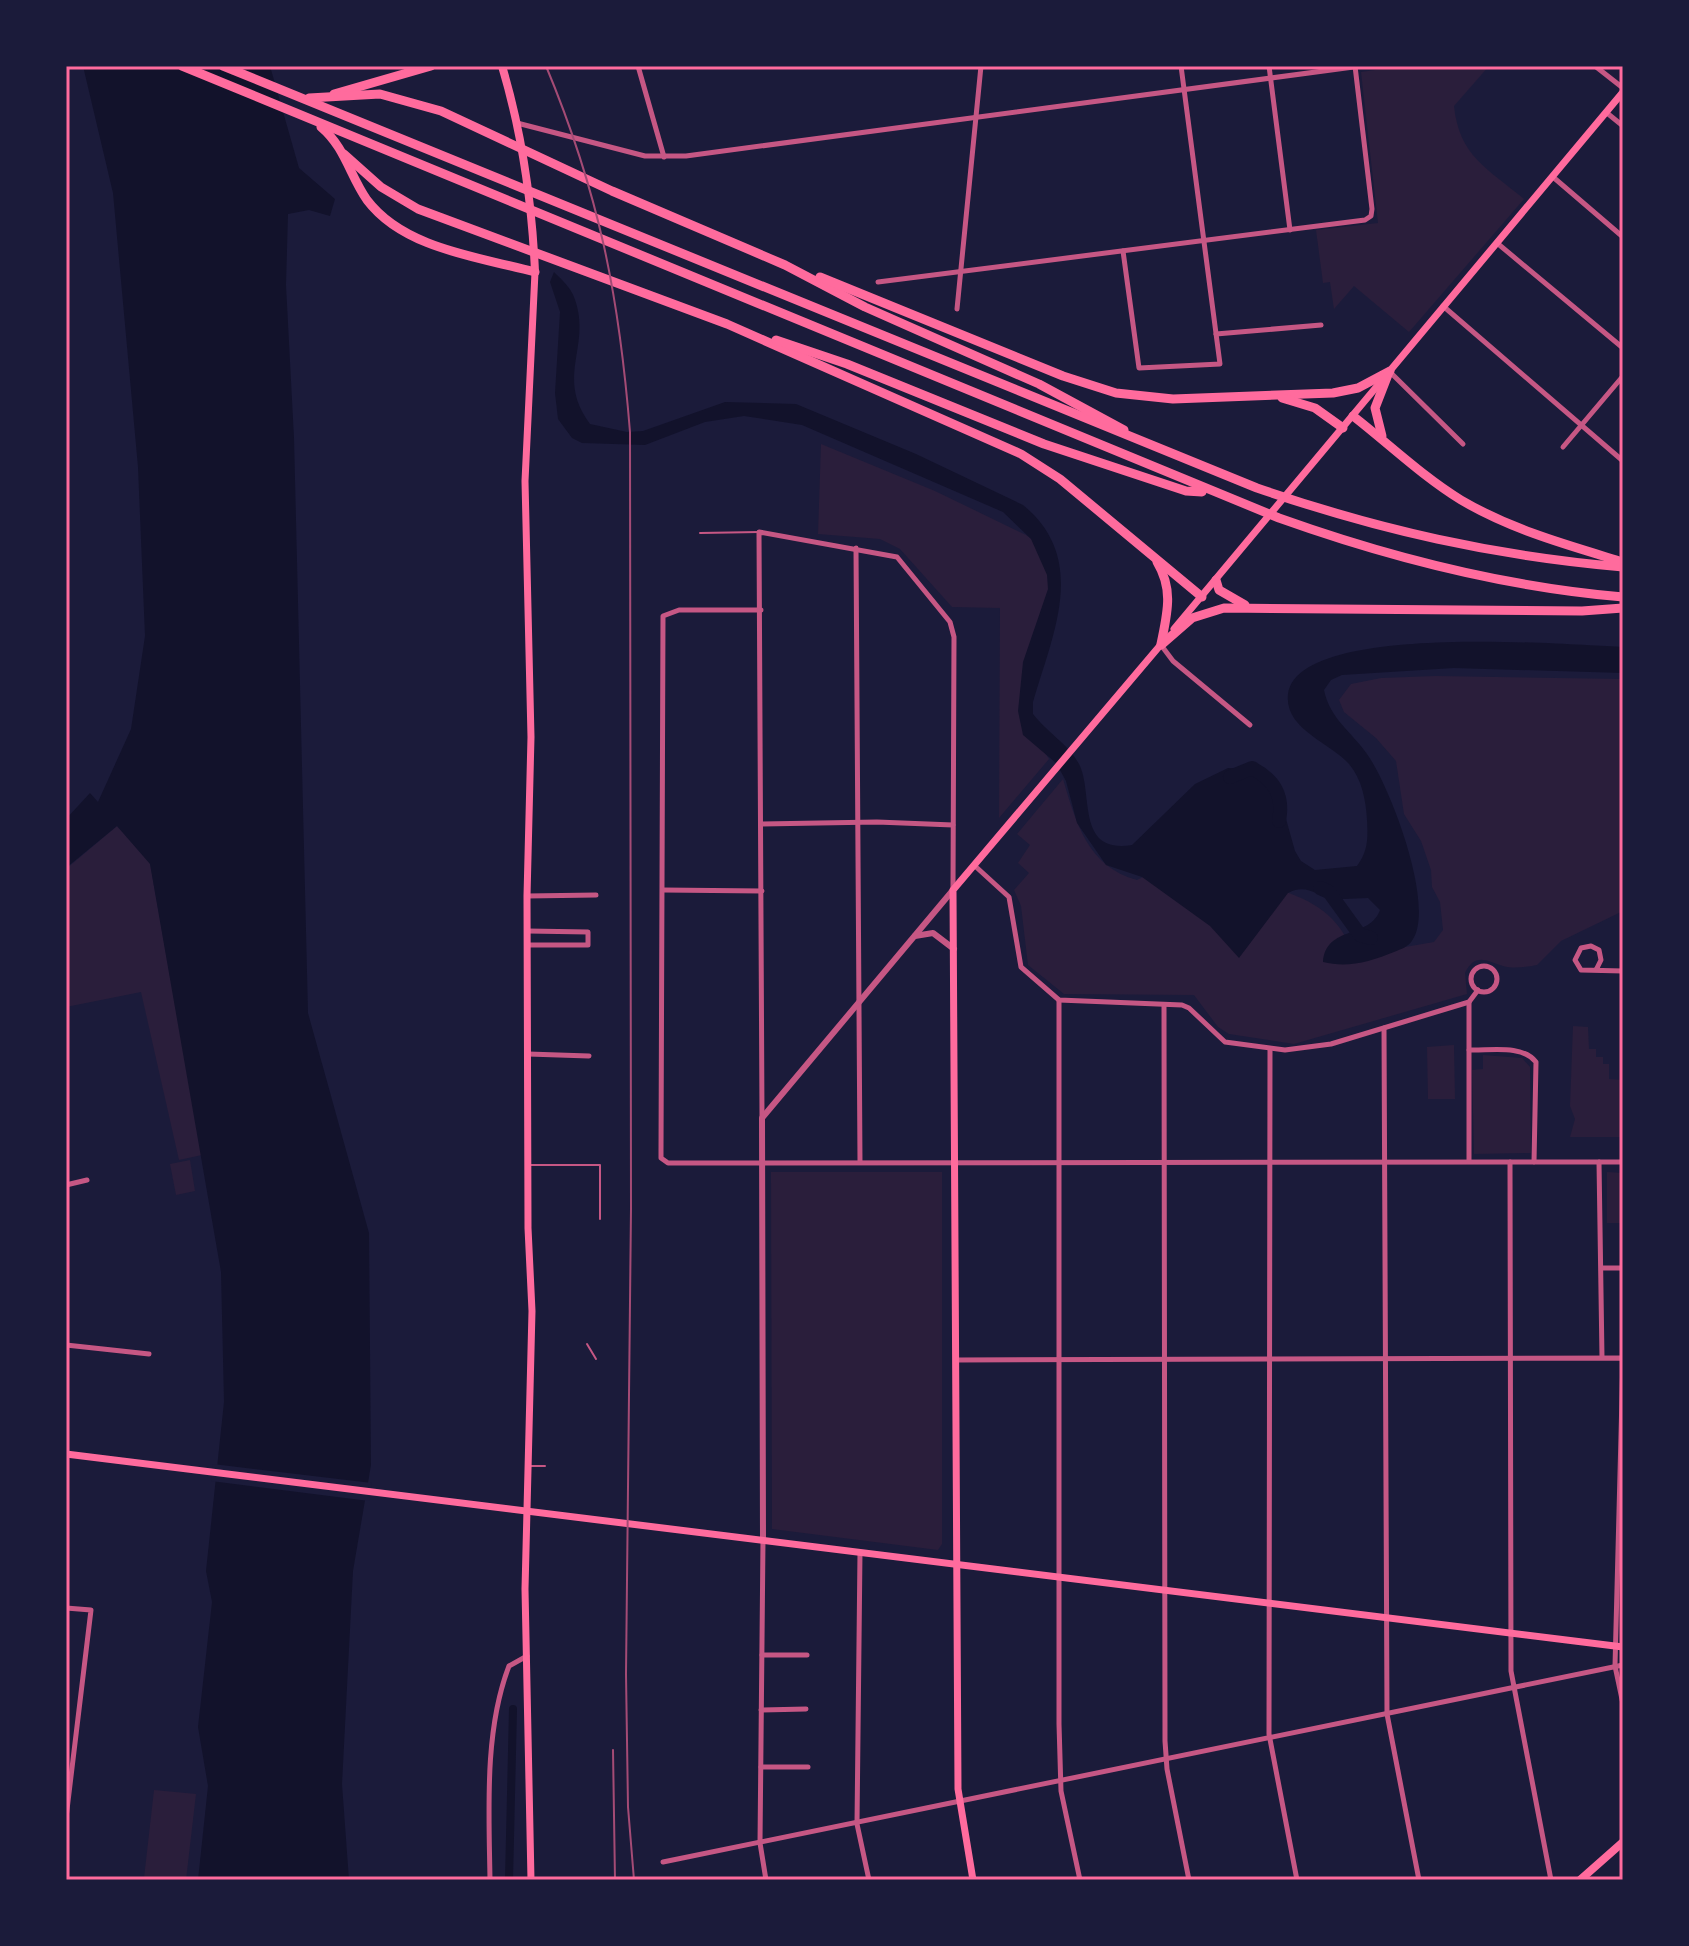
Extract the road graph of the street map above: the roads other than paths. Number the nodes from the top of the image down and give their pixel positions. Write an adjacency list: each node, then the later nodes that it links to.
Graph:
1 (181, 66): 20 (highway); 49 (highway)
2 (226, 66): 15 (highway); 47 (highway)
3 (431, 66): 15 (highway)
4 (502, 66): 18 (main road)
5 (638, 66): 21 (street)
6 (981, 66): 17 (street)
7 (1181, 66): 13 (street)
8 (1269, 66): 12 (street)
9 (1355, 66): 10 (street); 12 (street); 23 (street)
10 (1361, 66)
11 (1595, 66): 14 (street)
12 (1270, 78): 13 (street); 23 (street)
13 (1184, 90): 17 (street); 25 (street)
14 (1623, 90): 16 (main road)
15 (329, 97): 28 (highway)
16 (1607, 113): 19 (street); 22 (main road)
17 (975, 118): 21 (street); 29 (street)
18 (517, 123): 21 (street); 30 (main road)
19 (1623, 126)
20 (344, 154): 30 (highway); 34 (highway)
21 (664, 157)
22 (1553, 177): 24 (street); 26 (main road)
23 (1290, 230): 25 (street)
24 (1623, 237)
25 (1204, 241): 27 (street); 36 (street)
26 (1497, 243): 32 (main road); 37 (street)
27 (1123, 251): 29 (street); 36 (street)
28 (785, 265): 40 (highway); 47 (highway)
29 (961, 271): 31 (street); 33 (street)
30 (535, 272): 71 (main road)
31 (878, 282)
32 (1443, 306): 38 (main road); 42 (street)
33 (957, 309)
34 (727, 324): 49 (highway); 53 (highway)
35 (1321, 325): 36 (street)
36 (1216, 334)
37 (1623, 348)
38 (1390, 371): 40 (highway); 41 (main road); 44 (highway); 45 (street)
39 (1623, 376): 42 (street)
40 (1275, 395): 43 (highway)
41 (1353, 416): 43 (main road); 44 (highway)
42 (1580, 426): 46 (street); 48 (street)
43 (1343, 428): 55 (main road)
44 (1384, 439): 54 (highway)
45 (1463, 444)
46 (1563, 447)
47 (1160, 449): 54 (highway)
48 (1623, 461)
49 (1211, 492): 57 (highway)
50 (759, 532): 51 (lane); 52 (street); 60 (street)
51 (700, 533)
52 (856, 548): 63 (street); 65 (street)
53 (1153, 556): 56 (highway); 61 (highway)
54 (1623, 564)
55 (1216, 580): 56 (main road); 58 (highway)
56 (1202, 597): 61 (main road)
57 (1623, 597)
58 (1250, 607): 59 (highway); 61 (highway)
59 (1623, 608)
60 (761, 610): 64 (street); 67 (street)
61 (1161, 645): 62 (street); 66 (main road)
62 (1250, 725)
63 (856, 822): 64 (street); 65 (street); 81 (street)
64 (761, 824): 69 (street)
65 (953, 825): 68 (street)
66 (975, 866): 68 (main road); 79 (street)
67 (662, 890): 69 (street); 90 (street)
68 (953, 890): 73 (street); 75 (main road)
69 (762, 891): 88 (street)
70 (596, 895): 71 (street)
71 (527, 896): 72 (main road)
72 (528, 931): 74 (main road); 74 (street)
73 (915, 936): 75 (street); 81 (street)
74 (528, 945): 86 (main road)
75 (955, 950): 99 (main road)
76 (1596, 970): 76 (street); 77 (street)
77 (1623, 971)
78 (1478, 990): 78 (street); 80 (street)
79 (1059, 1000): 82 (street); 100 (street)
80 (1469, 1002): 83 (street); 85 (street)
81 (858, 1004): 88 (street); 91 (street)
82 (1164, 1005): 84 (street); 92 (street)
83 (1384, 1028): 84 (street); 94 (street)
84 (1270, 1050): 93 (street)
85 (1469, 1050): 89 (street); 96 (street)
86 (528, 1054): 87 (street); 101 (main road)
87 (589, 1056)
88 (762, 1118): 90 (street)
89 (1469, 1161): 94 (street); 95 (street)
90 (763, 1162): 91 (street); 123 (street)
91 (860, 1162): 99 (street)
92 (1165, 1162): 93 (street); 100 (street); 115 (street)
93 (1271, 1162): 94 (street); 116 (street)
94 (1386, 1162): 111 (street)
95 (1510, 1162): 96 (street); 112 (street)
96 (1534, 1162): 97 (street)
97 (1599, 1162): 98 (street); 105 (street)
98 (1623, 1162)
99 (957, 1163): 100 (street); 117 (main road)
100 (1061, 1163): 118 (street)
101 (528, 1165): 104 (lane); 120 (main road)
102 (87, 1180): 103 (street)
103 (66, 1185)
104 (600, 1219)
105 (1602, 1268): 106 (street); 110 (street)
106 (1623, 1268)
107 (587, 1344): 114 (lane)
108 (66, 1345): 109 (street)
109 (149, 1354)
110 (1602, 1357): 112 (street); 113 (street)
111 (1387, 1358): 112 (street); 116 (street); 130 (street)
112 (1512, 1358): 131 (street)
113 (1623, 1358): 132 (street)
114 (596, 1359)
115 (1165, 1359): 116 (street); 118 (street); 127 (street)
116 (1270, 1359): 128 (street)
117 (957, 1360): 118 (street); 125 (main road)
118 (1060, 1360): 126 (street)
119 (66, 1454): 122 (main road)
120 (528, 1466): 121 (lane); 122 (main road)
121 (545, 1466)
122 (527, 1510): 123 (main road); 135 (main road)
123 (763, 1540): 124 (main road); 133 (street)
124 (860, 1552): 125 (main road); 150 (street)
125 (958, 1563): 126 (main road); 148 (main road)
126 (1060, 1575): 127 (main road); 147 (street)
127 (1166, 1589): 128 (main road); 144 (street)
128 (1270, 1605): 130 (main road); 143 (street)
129 (66, 1608): 149 (street)
130 (1386, 1616): 131 (main road); 142 (street)
131 (1512, 1631): 132 (main road); 138 (street)
132 (1621, 1647): 137 (street)
133 (762, 1655): 134 (street); 141 (street)
134 (807, 1655)
135 (527, 1656): 154 (street); 155 (main road)
136 (1623, 1665): 137 (street)
137 (1615, 1666): 138 (street); 139 (street)
138 (1512, 1687): 142 (street); 163 (street)
139 (1623, 1704)
140 (806, 1709): 141 (street)
141 (761, 1710): 145 (street)
142 (1387, 1714): 143 (street); 162 (street)
143 (1270, 1737): 144 (street); 161 (street)
144 (1166, 1760): 147 (street); 160 (street)
145 (761, 1767): 146 (street); 152 (street)
146 (808, 1767)
147 (1061, 1780): 148 (street); 159 (street)
148 (958, 1803): 150 (street); 158 (main road)
149 (66, 1818)
150 (857, 1824): 152 (street); 157 (street)
151 (1623, 1842): 164 (main road)
152 (760, 1843): 153 (street); 156 (street)
153 (663, 1862)
154 (490, 1880)
155 (531, 1880)
156 (766, 1880)
157 (869, 1880)
158 (973, 1880)
159 (1080, 1880)
160 (1189, 1880)
161 (1297, 1880)
162 (1419, 1880)
163 (1551, 1880)
164 (1580, 1880)

